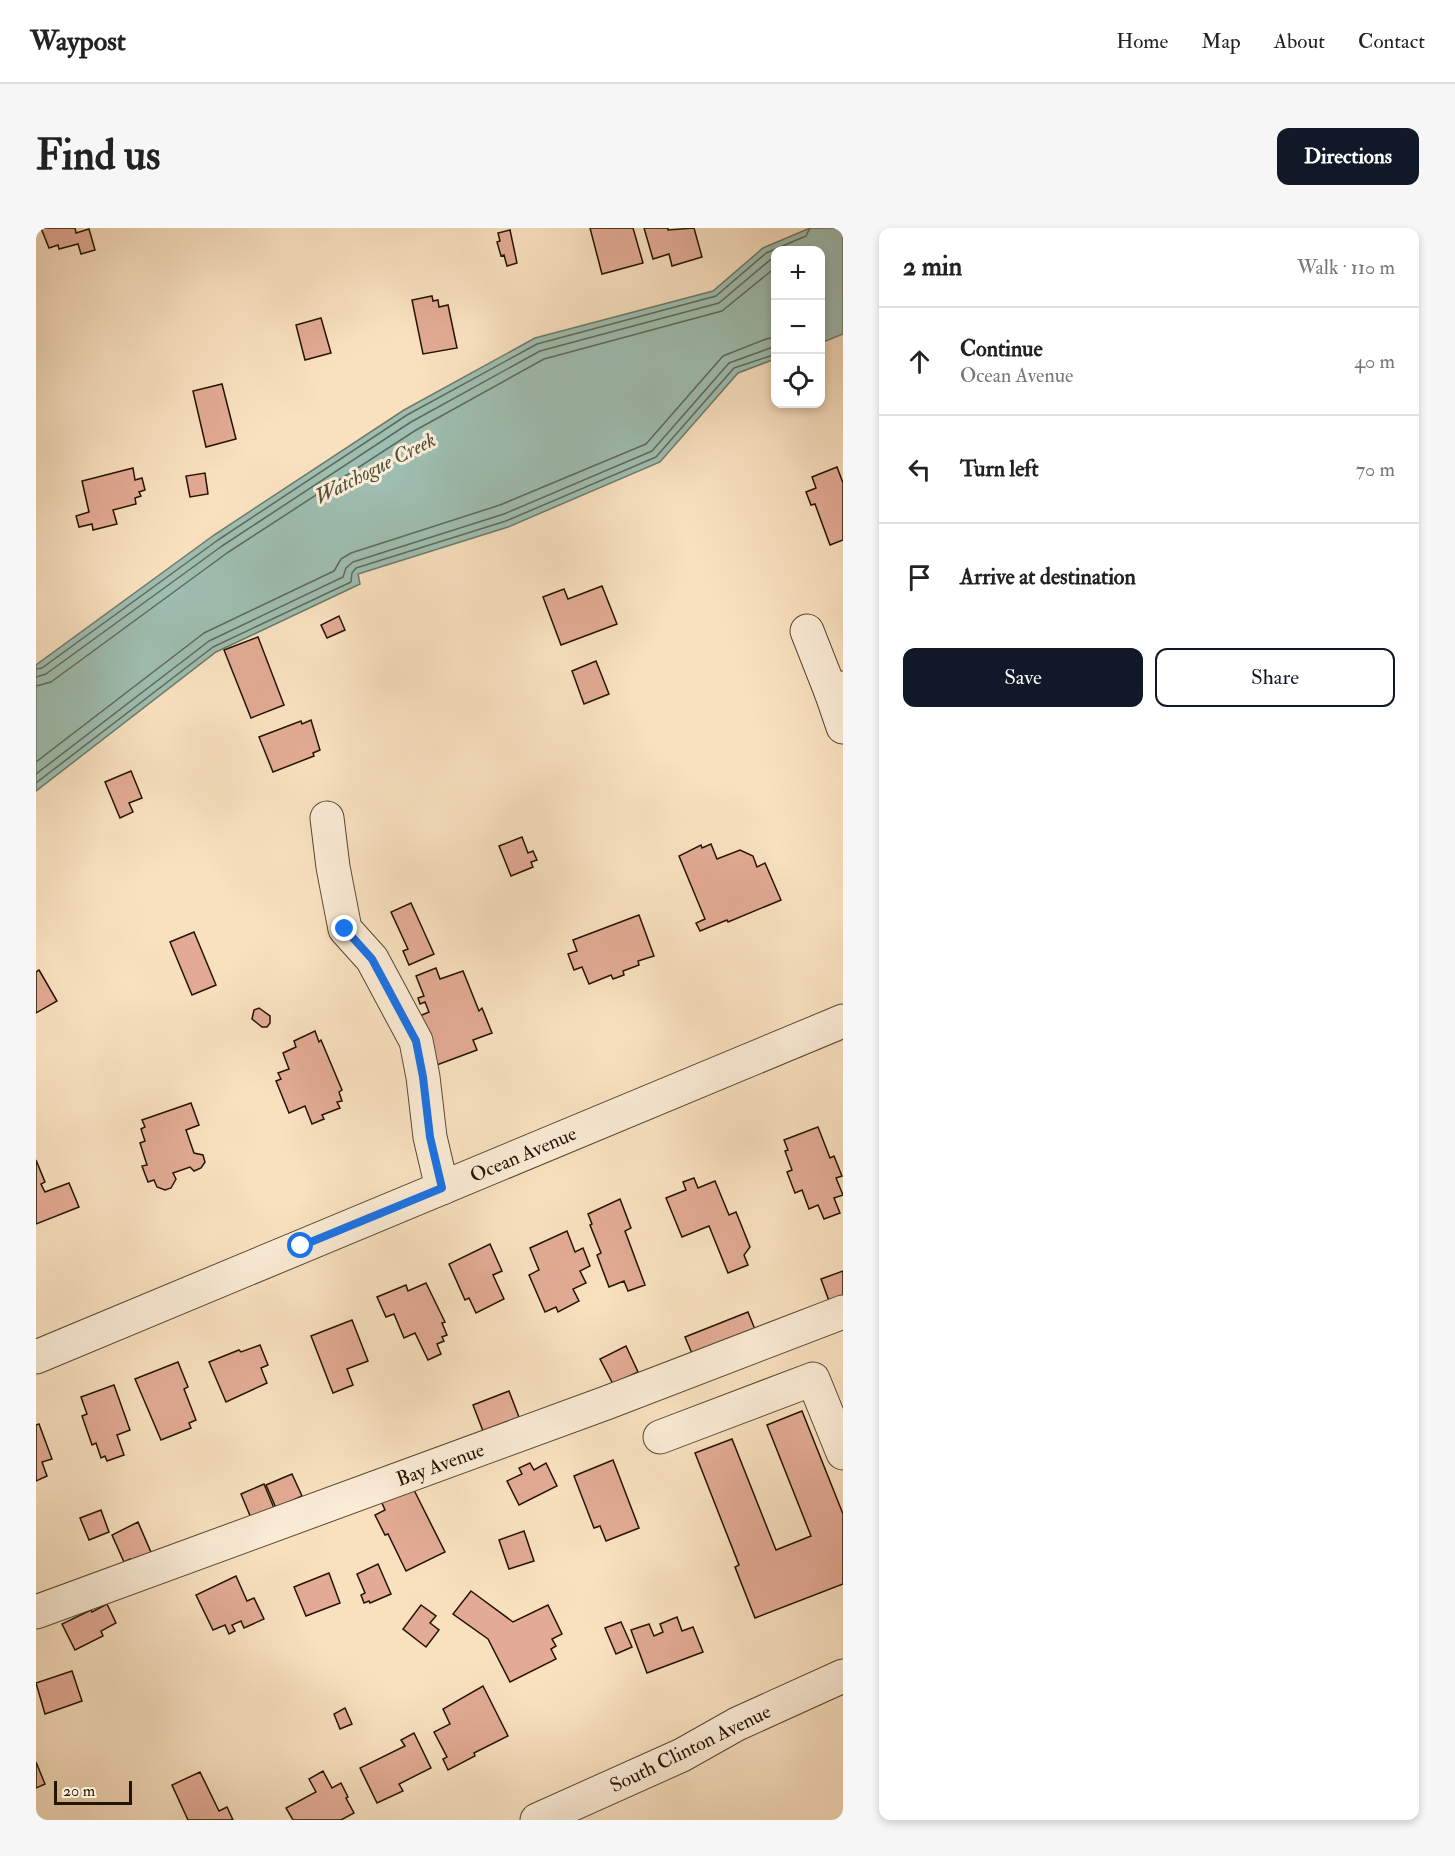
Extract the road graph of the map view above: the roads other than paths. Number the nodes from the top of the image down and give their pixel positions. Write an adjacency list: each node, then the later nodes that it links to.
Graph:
1 (807, 631): 2 (street)
2 (837, 690): 3 (street)
3 (843, 727)
4 (327, 818): 6 (street)
5 (843, 1021): 6 (street, Ocean Avenue)
6 (442, 1188): 8 (street, Ocean Avenue)
7 (843, 1312): 11 (street, Bay Avenue)
8 (36, 1357)
9 (660, 1437): 10 (street)
10 (843, 1453)
11 (36, 1612)
12 (843, 1676): 13 (street, South Clinton Avenue)
13 (579, 1812): 14 (street, South Clinton Avenue)
14 (537, 1820)

